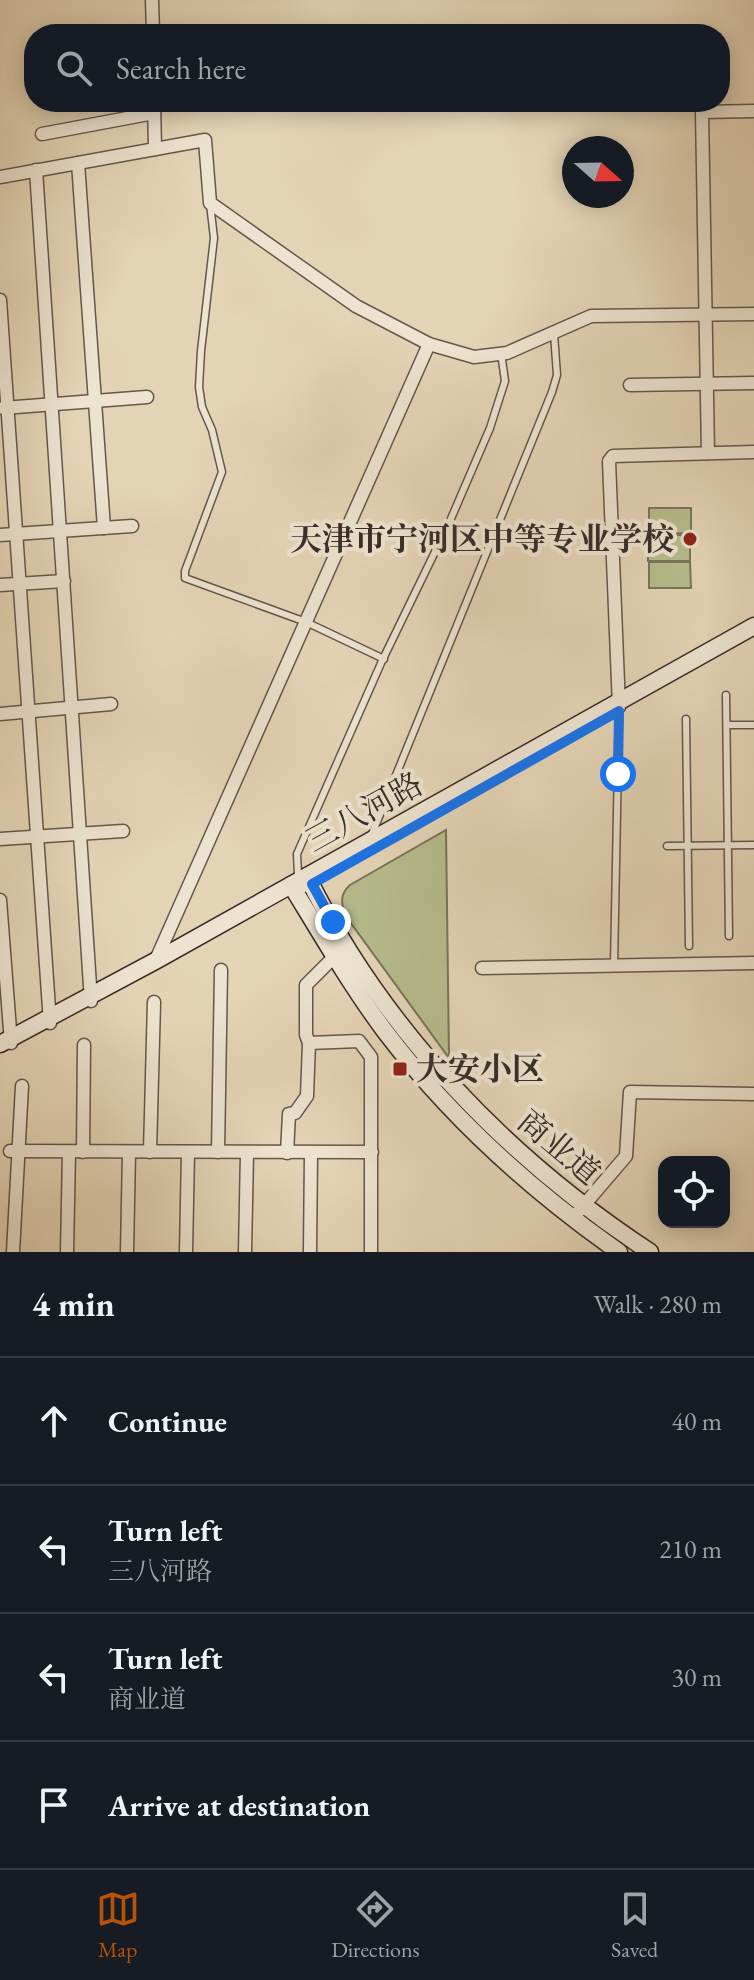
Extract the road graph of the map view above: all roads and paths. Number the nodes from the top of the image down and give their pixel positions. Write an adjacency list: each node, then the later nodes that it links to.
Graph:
1 (152, 0): 2 (street)
2 (153, 24)
3 (730, 111): 4 (street)
4 (754, 111)
5 (133, 112): 8 (street)
6 (154, 112): 9 (street)
7 (702, 112): 16 (street)
8 (42, 134)
9 (155, 149): 10 (street); 13 (street)
10 (78, 163): 11 (street); 24 (street)
11 (36, 170): 12 (street); 25 (street)
12 (0, 177)
13 (210, 203): 18 (street); 37 (lane)
14 (0, 300): 26 (street)
15 (754, 314): 16 (street)
16 (705, 315): 17 (street); 21 (street)
17 (554, 332): 19 (street); 54 (lane)
18 (429, 344): 19 (street); 37 (street)
19 (501, 353): 40 (lane)
20 (754, 383): 21 (street)
21 (706, 384): 22 (street); 28 (street)
22 (630, 385)
23 (147, 397): 24 (street)
24 (95, 401): 25 (street); 30 (street)
25 (52, 404): 26 (street); 31 (street)
26 (4, 408): 32 (street)
27 (754, 452): 28 (street)
28 (708, 453): 43 (street)
29 (132, 526): 30 (street)
30 (104, 528): 31 (street)
31 (61, 531): 32 (street); 34 (street)
32 (17, 534): 33 (street); 35 (street)
33 (0, 535)
34 (64, 581): 35 (street); 44 (street)
35 (21, 583): 36 (street); 45 (street)
36 (0, 585)
37 (306, 622): 40 (lane); 65 (street)
38 (754, 626): 43 (street, 三八河路)
39 (754, 636): 43 (street, 三八河路)
40 (384, 659): 58 (lane)
41 (726, 695): 48 (lane)
42 (111, 704): 44 (street)
43 (619, 706): 54 (street, 三八河路); 64 (lane)
44 (71, 707): 45 (street); 51 (street)
45 (30, 711): 46 (street); 52 (street)
46 (0, 714)
47 (686, 719): 57 (lane)
48 (727, 725): 49 (lane); 60 (lane)
49 (754, 725)
50 (123, 831): 51 (street)
51 (81, 832): 52 (street); 68 (street)
52 (38, 836): 53 (street); 70 (street)
53 (0, 839)
54 (370, 845): 58 (street, 三八河路)
55 (754, 845): 57 (lane)
56 (667, 846): 57 (lane)
57 (687, 846): 61 (lane)
58 (302, 884): 62 (street, 商业道); 65 (street, 三八河路); 87 (street, 商业道)
59 (0, 900): 72 (street)
60 (729, 936)
61 (689, 946)
62 (335, 956): 71 (street); 87 (street, 商业道)
63 (754, 963): 64 (street)
64 (614, 965): 66 (street)
65 (154, 966): 68 (street, 三八河路)
66 (482, 968)
67 (221, 970): 82 (street)
68 (91, 999): 70 (street, 三八河路)
69 (154, 1002): 80 (street)
70 (50, 1021): 72 (street, 三八河路)
71 (309, 1043): 83 (street); 85 (street)
72 (6, 1045)
73 (84, 1045): 78 (street)
74 (22, 1086): 76 (street)
75 (754, 1094): 87 (street)
76 (15, 1151): 77 (street); 88 (street)
77 (69, 1152): 78 (street); 89 (street)
78 (83, 1152): 79 (street)
79 (129, 1152): 80 (street); 90 (street)
80 (150, 1152): 81 (street)
81 (188, 1152): 82 (street); 91 (street)
82 (218, 1152): 84 (street)
83 (372, 1152): 86 (street); 94 (street)
84 (247, 1153): 85 (street); 92 (street)
85 (287, 1153): 86 (street)
86 (311, 1153): 93 (street)
87 (579, 1212): 95 (street, 商业道); 96 (street, 商业道)
88 (13, 1252)
89 (67, 1252)
90 (127, 1252)
91 (186, 1252)
92 (245, 1252)
93 (310, 1252)
94 (371, 1252)
95 (619, 1252)
96 (650, 1252)

